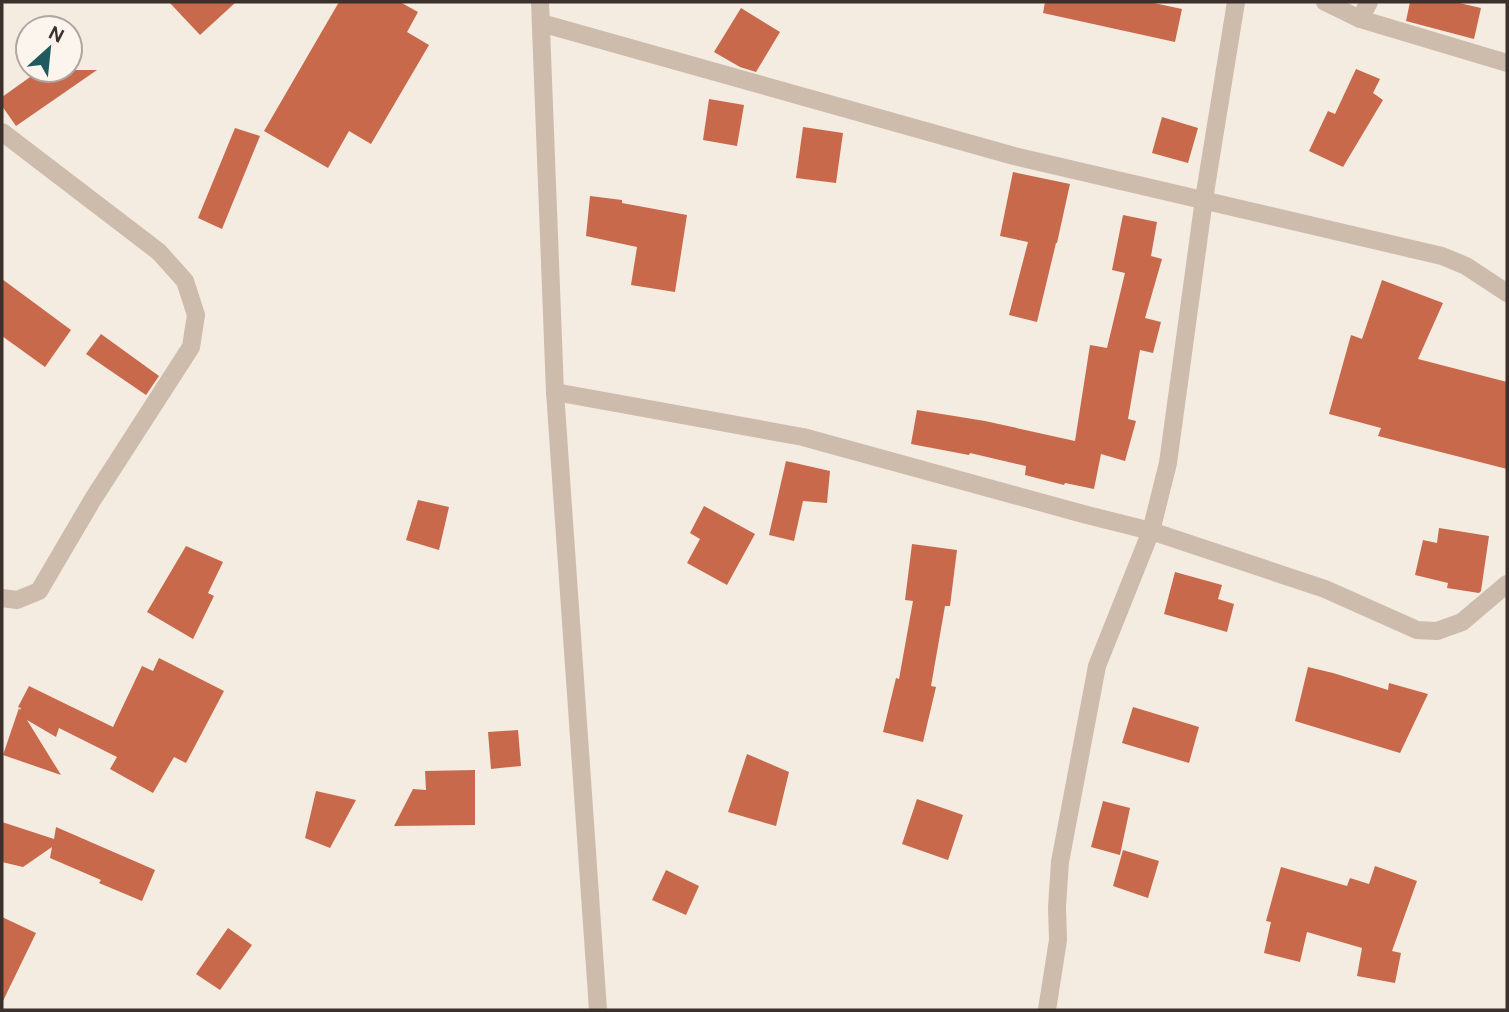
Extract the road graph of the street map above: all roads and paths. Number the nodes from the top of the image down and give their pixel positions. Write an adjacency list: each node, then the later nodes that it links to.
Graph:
1 (540, 2): 6 (street)
2 (1236, 2): 9 (street)
3 (1325, 2): 5 (street)
4 (1369, 2): 5 (street)
5 (1360, 19): 7 (street)
6 (541, 23): 9 (street); 11 (street)
7 (1507, 63)
8 (2, 132): 14 (street)
9 (1204, 199): 10 (street); 12 (street)
10 (1507, 293)
11 (555, 393): 12 (street); 15 (street)
12 (1151, 531): 13 (street); 16 (street)
13 (1507, 584)
14 (2, 598)
15 (598, 1010)
16 (1047, 1010)

